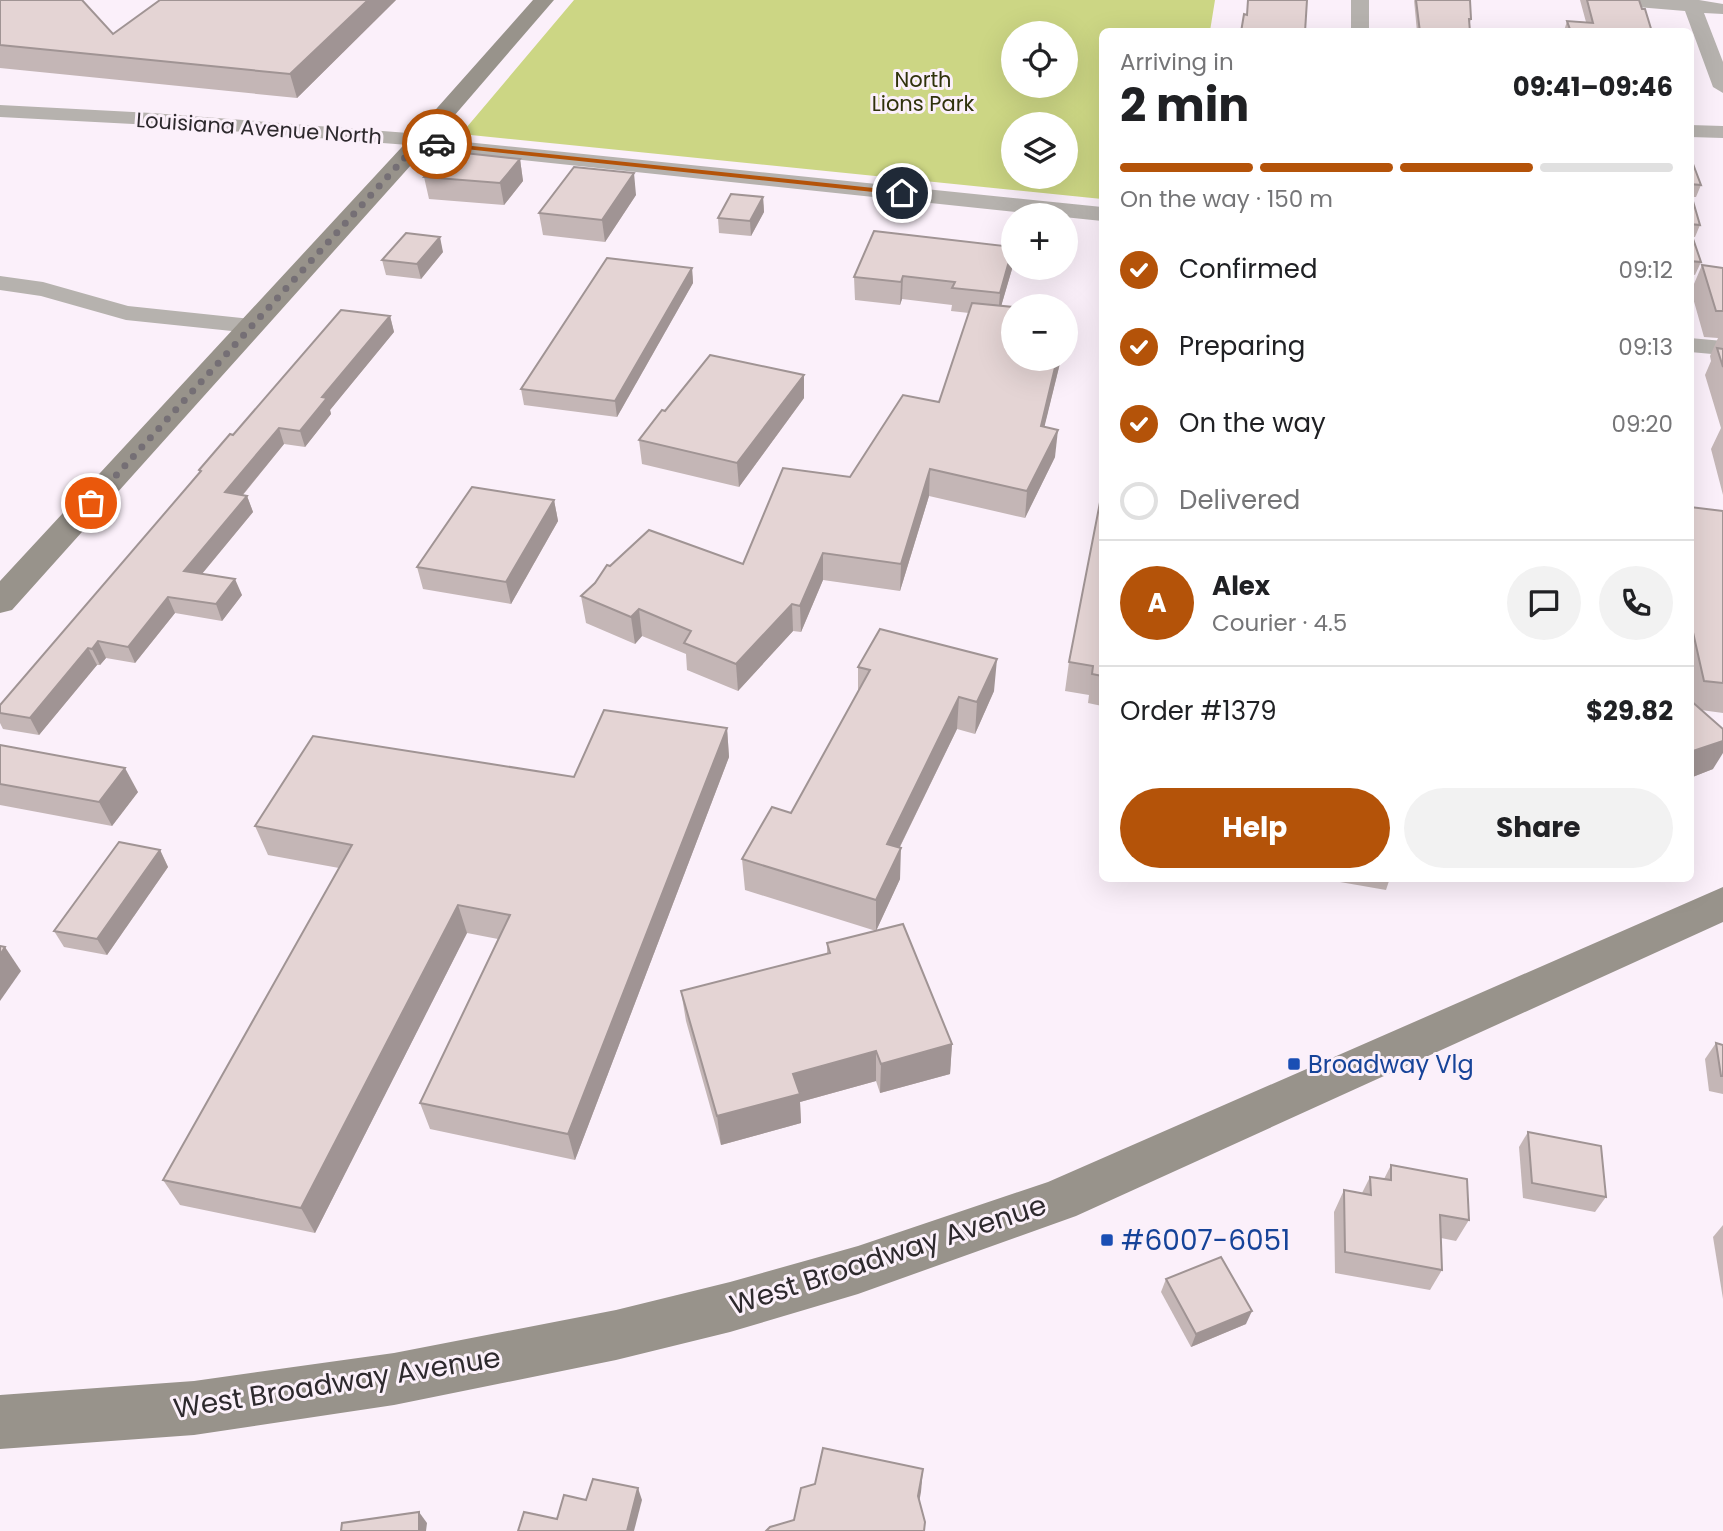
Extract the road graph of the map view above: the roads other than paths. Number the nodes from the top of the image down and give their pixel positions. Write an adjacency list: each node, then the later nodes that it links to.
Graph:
1 (544, 0): 11 (street)
2 (1360, 0): 6 (street)
3 (1613, 0): 4 (street)
4 (1691, 3): 5 (street); 7 (street)
5 (1723, 9)
6 (1360, 28)
7 (1723, 87)
8 (0, 111): 11 (street, Louisiana Avenue North)
9 (1694, 131): 10 (street)
10 (1723, 132)
11 (421, 140): 12 (street, Louisiana Avenue North); 14 (street)
12 (1099, 214)
13 (0, 283): 14 (street)
14 (251, 326): 17 (street)
15 (1694, 345): 16 (street)
16 (1723, 348)
17 (0, 602)
18 (1723, 904): 19 (street, West Broadway Avenue)
19 (0, 1422)

